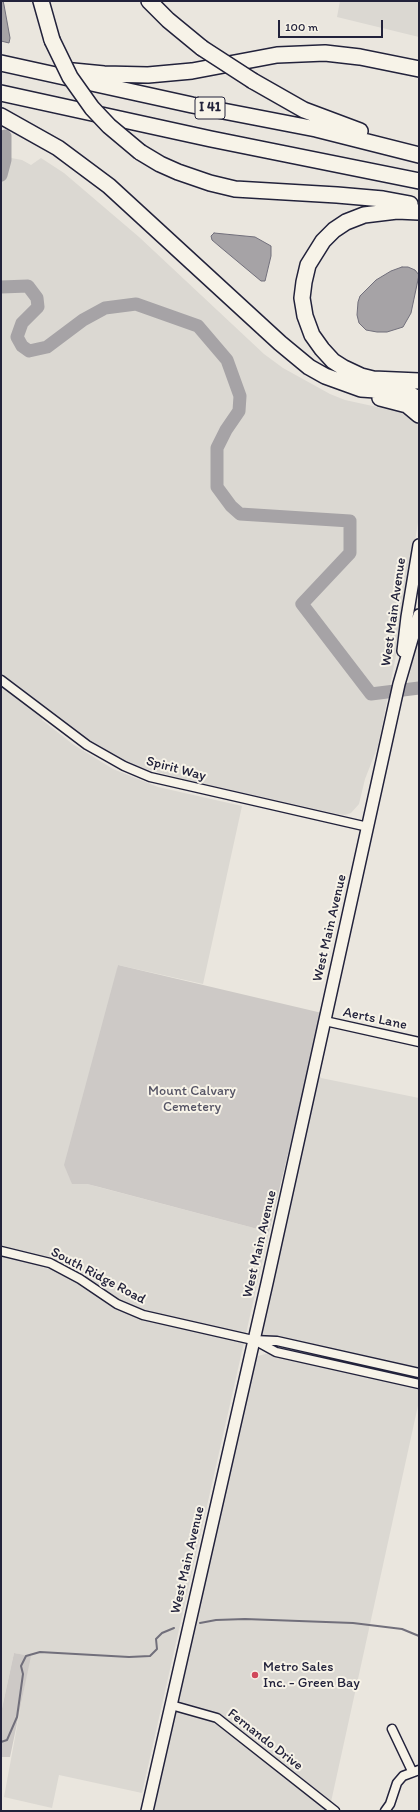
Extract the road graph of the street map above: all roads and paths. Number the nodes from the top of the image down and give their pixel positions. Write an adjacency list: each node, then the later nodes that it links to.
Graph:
1 (40, 1): 10 (highway, bridge)
2 (149, 1): 7 (highway, bridge)
3 (1, 62): 4 (highway); 8 (highway, I 41)
4 (419, 69)
5 (1, 93): 9 (highway, I 41)
6 (1, 116): 13 (highway)
7 (419, 147)
8 (419, 155)
9 (419, 181)
10 (419, 206)
11 (419, 212): 12 (highway)
12 (419, 381)
13 (341, 382): 14 (highway); 15 (highway)
14 (419, 399)
15 (419, 415)
16 (419, 545): 19 (main road, West Main Avenue)
17 (419, 615): 19 (main road, West Main Avenue)
18 (1, 680): 20 (street, Spirit Way)
19 (400, 684): 20 (main road, West Main Avenue)
20 (368, 827): 21 (main road, West Main Avenue)
21 (325, 1021): 22 (street, Aerts Lane); 24 (main road, West Main Avenue)
22 (419, 1042)
23 (1, 1250): 24 (street, South Ridge Road)
24 (253, 1340): 25 (street, South Ridge Road); 26 (street, South Ridge Road); 27 (main road, West Main Avenue)
25 (419, 1374)
26 (419, 1384)
27 (171, 1705): 30 (main road, West Main Avenue); 31 (street, Fernando Drive)
28 (392, 1729): 29 (street)
29 (415, 1771): 32 (street)
30 (147, 1811)
31 (335, 1811)
32 (385, 1811)

